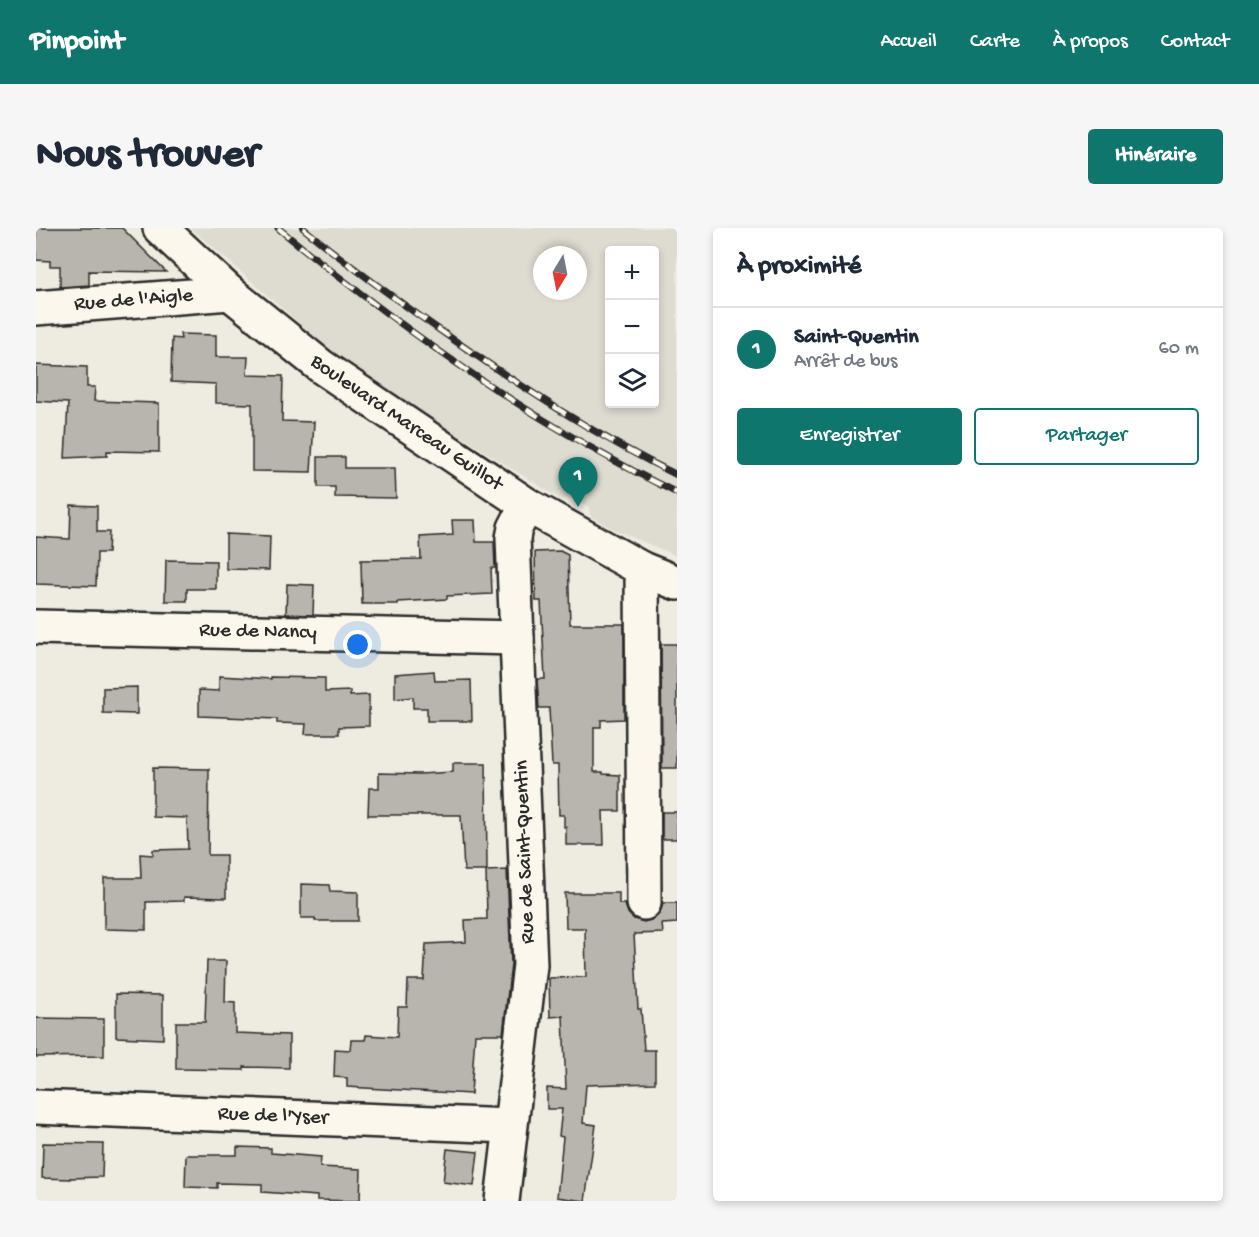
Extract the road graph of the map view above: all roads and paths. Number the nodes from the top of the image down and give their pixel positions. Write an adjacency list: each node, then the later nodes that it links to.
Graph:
1 (160, 228): 2 (street, Boulevard Marceau Guillot)
2 (230, 293): 3 (street, Rue de l'Aigle); 4 (street, Boulevard Marceau Guillot)
3 (36, 308)
4 (528, 505): 5 (street, Boulevard Marceau Guillot); 8 (street, Rue de Saint-Quentin)
5 (642, 569): 6 (street, Boulevard Marceau Guillot); 9 (street)
6 (677, 583)
7 (36, 627): 8 (street, Rue de Nancy)
8 (517, 638): 11 (street, Rue de Saint-Quentin)
9 (644, 903)
10 (36, 1107): 11 (street, Rue de l'Yser)
11 (510, 1126): 12 (street, Rue de Saint-Quentin)
12 (502, 1201)

